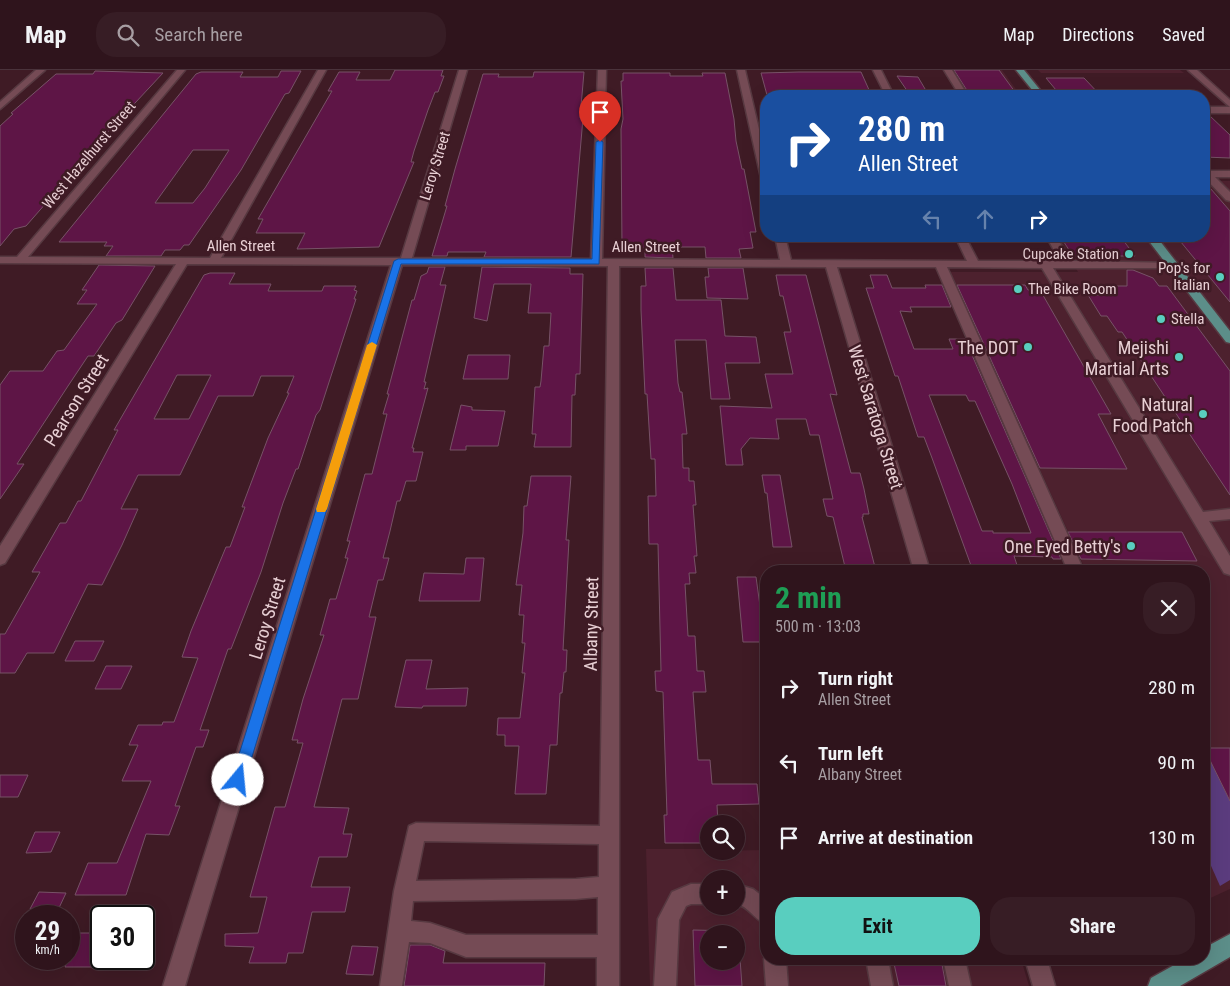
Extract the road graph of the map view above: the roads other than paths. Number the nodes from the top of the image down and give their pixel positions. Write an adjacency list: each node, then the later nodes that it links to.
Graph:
1 (41, 70): 15 (street)
2 (181, 70): 28 (street, West Hazelhurst Street)
3 (322, 70): 30 (street)
4 (463, 70): 31 (street, Leroy Street)
5 (602, 70): 32 (street)
6 (741, 70): 18 (street)
7 (877, 70): 11 (street)
8 (948, 70): 12 (street)
9 (1020, 70): 13 (main road)
10 (1192, 70): 14 (street)
11 (887, 90)
12 (960, 90)
13 (1036, 90)
14 (1230, 104)
15 (0, 106)
16 (1210, 110): 17 (street)
17 (1230, 110)
18 (760, 152)
19 (1210, 174): 20 (street)
20 (1230, 174)
21 (1210, 179): 22 (street)
22 (1230, 198)
23 (781, 242): 34 (street)
24 (963, 242): 37 (street)
25 (1054, 242): 39 (street)
26 (1155, 242): 40 (main road)
27 (0, 260): 28 (street, Allen Street)
28 (20, 260): 29 (street, Allen Street)
29 (184, 260): 30 (street, Allen Street); 44 (street, Pearson Street)
30 (214, 260): 31 (street, Allen Street)
31 (402, 261): 32 (street, Allen Street); 63 (street, Leroy Street)
32 (596, 262): 33 (street, Allen Street)
33 (614, 262): 34 (street, Allen Street); 48 (street, Albany Street)
34 (786, 263): 35 (street, Allen Street)
35 (830, 263): 36 (street, Allen Street); 45 (street, West Saratoga Street)
36 (940, 263): 37 (street, Allen Street); 46 (street)
37 (974, 264): 38 (street, Allen Street)
38 (1045, 264): 39 (street, Allen Street); 43 (street)
39 (1067, 264): 40 (street, Allen Street)
40 (1173, 265): 41 (main road)
41 (1230, 339)
42 (1230, 514): 43 (street)
43 (1199, 517): 47 (street)
44 (0, 559)
45 (920, 565)
46 (1073, 565)
47 (1230, 569)
48 (610, 835): 49 (street, Albany Street); 50 (street)
49 (609, 886): 50 (street); 56 (street, Albany Street)
50 (404, 891): 54 (street)
51 (700, 894): 66 (street)
52 (745, 894): 53 (street)
53 (760, 907)
54 (400, 931): 56 (street); 64 (street)
55 (1230, 945): 57 (main road)
56 (608, 946): 65 (street, Albany Street)
57 (1210, 957)
58 (775, 965): 67 (street)
59 (878, 965): 68 (street)
60 (955, 965): 69 (street)
61 (1038, 965): 70 (street)
62 (1195, 965): 71 (main road)
63 (174, 986)
64 (390, 986)
65 (608, 986)
66 (664, 986)
67 (777, 986)
68 (882, 986)
69 (960, 986)
70 (1044, 986)
71 (1159, 986)

